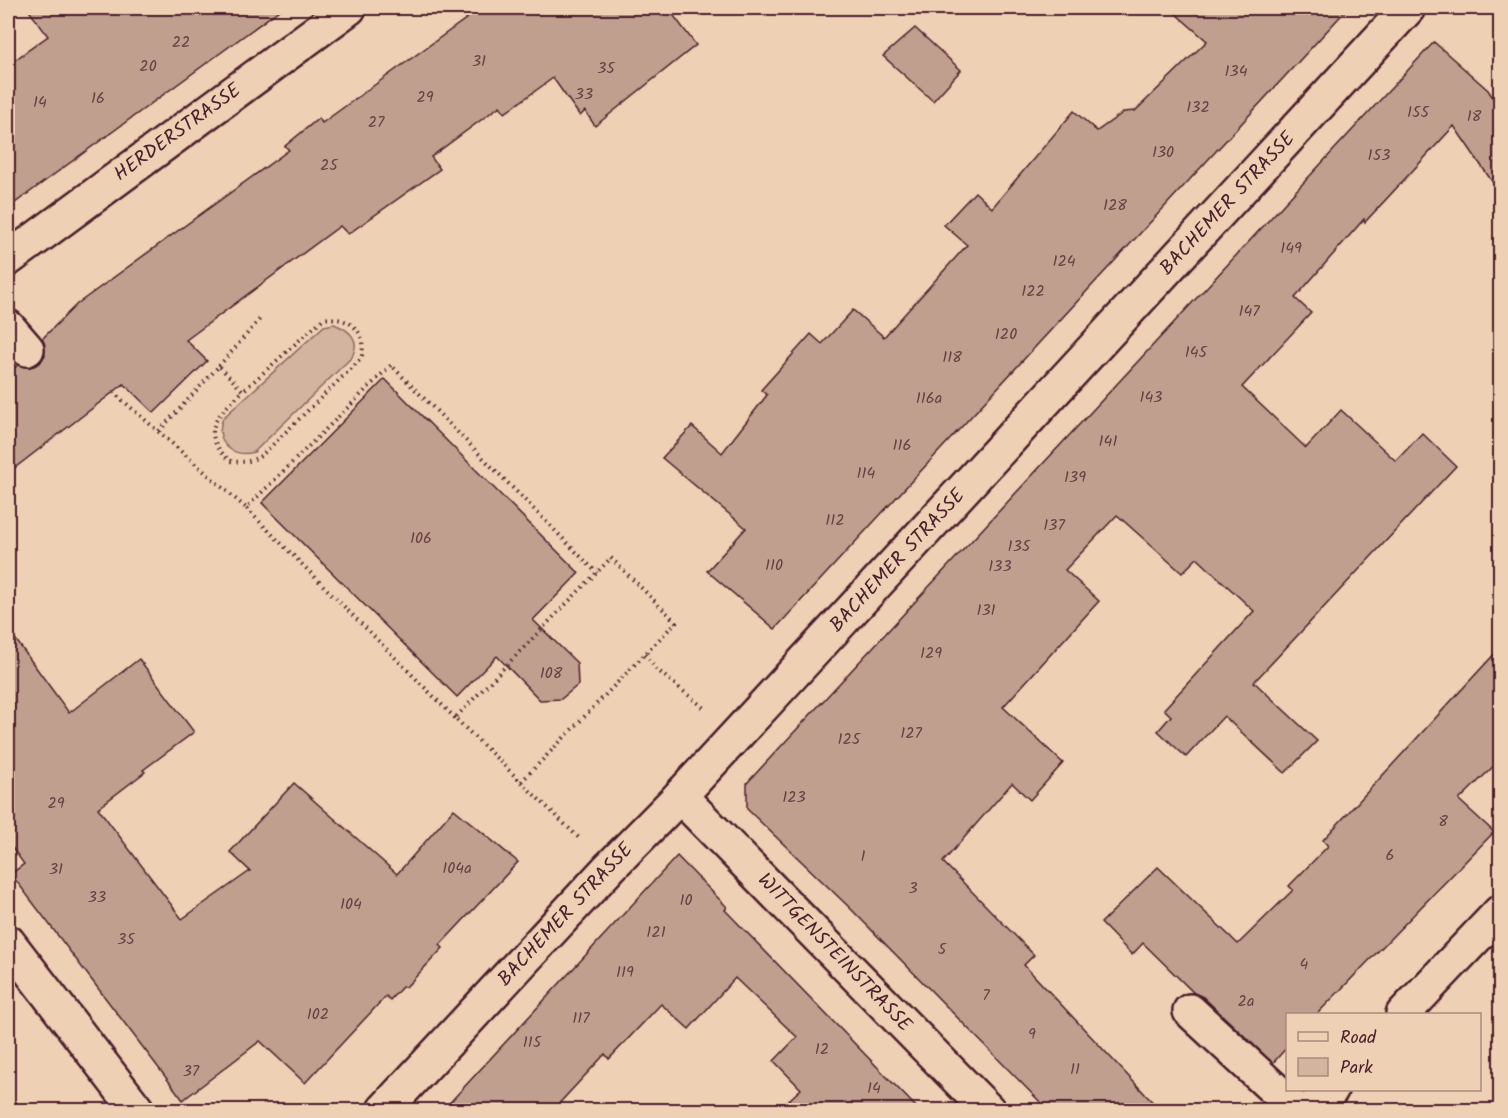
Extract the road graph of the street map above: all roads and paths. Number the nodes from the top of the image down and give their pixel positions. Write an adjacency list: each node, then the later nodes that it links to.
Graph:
1 (349, 8): 3 (street, HERDERSTRASSE)
2 (1408, 8): 13 (street, BACHEMER STRASSE)
3 (8, 259)
4 (260, 319): 5 (path)
5 (219, 366): 6 (path); 8 (path)
6 (243, 391): 6 (path)
7 (113, 392): 8 (path)
8 (159, 431): 9 (path)
9 (246, 508): 10 (path); 12 (path)
10 (597, 573): 11 (path); 12 (path)
11 (645, 654): 13 (path); 14 (path)
12 (455, 718): 14 (path)
13 (736, 734): 15 (street, BACHEMER STRASSE)
14 (521, 782): 16 (path)
15 (680, 796): 16 (street, BACHEMER STRASSE); 24 (street, WITTGENSTEINSTRASSE)
16 (610, 867): 23 (street, BACHEMER STRASSE)
17 (1500, 912): 20 (street)
18 (8, 942): 22 (street)
19 (1190, 1011): 25 (street)
20 (1404, 1013)
21 (1329, 1091): 26 (street)
22 (137, 1110)
23 (384, 1110)
24 (988, 1110)
25 (1297, 1110)
26 (1311, 1110)

